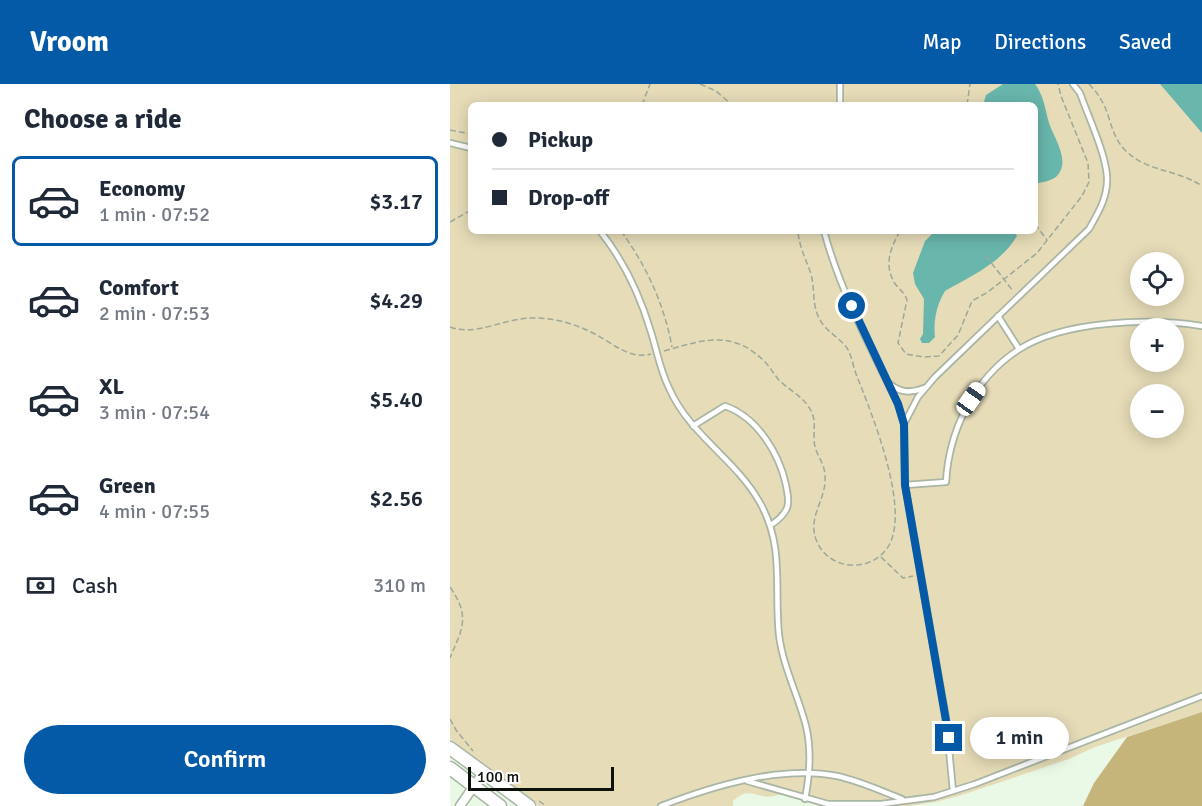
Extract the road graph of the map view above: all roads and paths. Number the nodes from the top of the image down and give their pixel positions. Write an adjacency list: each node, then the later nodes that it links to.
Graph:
1 (700, 84): 9 (path)
2 (840, 84): 10 (lane)
3 (970, 84): 11 (path)
4 (1058, 84): 25 (path)
5 (1073, 84): 28 (lane)
6 (1089, 84): 16 (path)
7 (651, 85): 8 (path)
8 (643, 102)
9 (729, 102)
10 (840, 102)
11 (967, 102)
12 (450, 130): 13 (path)
13 (468, 133)
14 (450, 143): 15 (lane)
15 (468, 147)
16 (1202, 186)
17 (468, 212): 18 (path)
18 (450, 222)
19 (1038, 228): 25 (path)
20 (602, 234): 34 (lane)
21 (623, 234): 32 (path)
22 (798, 234): 41 (path)
23 (825, 234): 35 (lane)
24 (899, 234): 27 (path)
25 (1047, 240): 27 (path)
26 (986, 256): 27 (path)
27 (1004, 280): 28 (path)
28 (1018, 297): 29 (lane)
29 (998, 316): 33 (lane); 36 (lane)
30 (1202, 326): 33 (lane)
31 (450, 327): 34 (path)
32 (672, 348): 34 (path); 41 (path)
33 (1019, 350): 39 (lane)
34 (657, 353): 38 (lane)
35 (887, 381): 36 (lane); 37 (lane)
36 (927, 387): 37 (lane)
37 (904, 424): 39 (lane)
38 (693, 426): 40 (lane); 40 (lane)
39 (905, 485): 42 (lane)
40 (771, 525): 51 (lane)
41 (880, 556): 42 (path)
42 (921, 575): 54 (lane)
43 (450, 587): 44 (path)
44 (450, 658)
45 (1202, 696): 54 (lane)
46 (450, 719): 48 (path)
47 (450, 748): 50 (main road)
48 (478, 756)
49 (450, 768): 53 (main road)
50 (483, 773): 53 (street); 57 (main road)
51 (810, 774): 52 (lane); 55 (lane); 56 (lane)
52 (747, 781): 55 (lane); 61 (lane)
53 (474, 786): 58 (street); 59 (main road)
54 (953, 791): 56 (lane)
55 (805, 798): 56 (lane)
56 (905, 800)
57 (533, 803): 60 (path)
58 (460, 806)
59 (500, 806)
60 (546, 806)
61 (661, 806)

